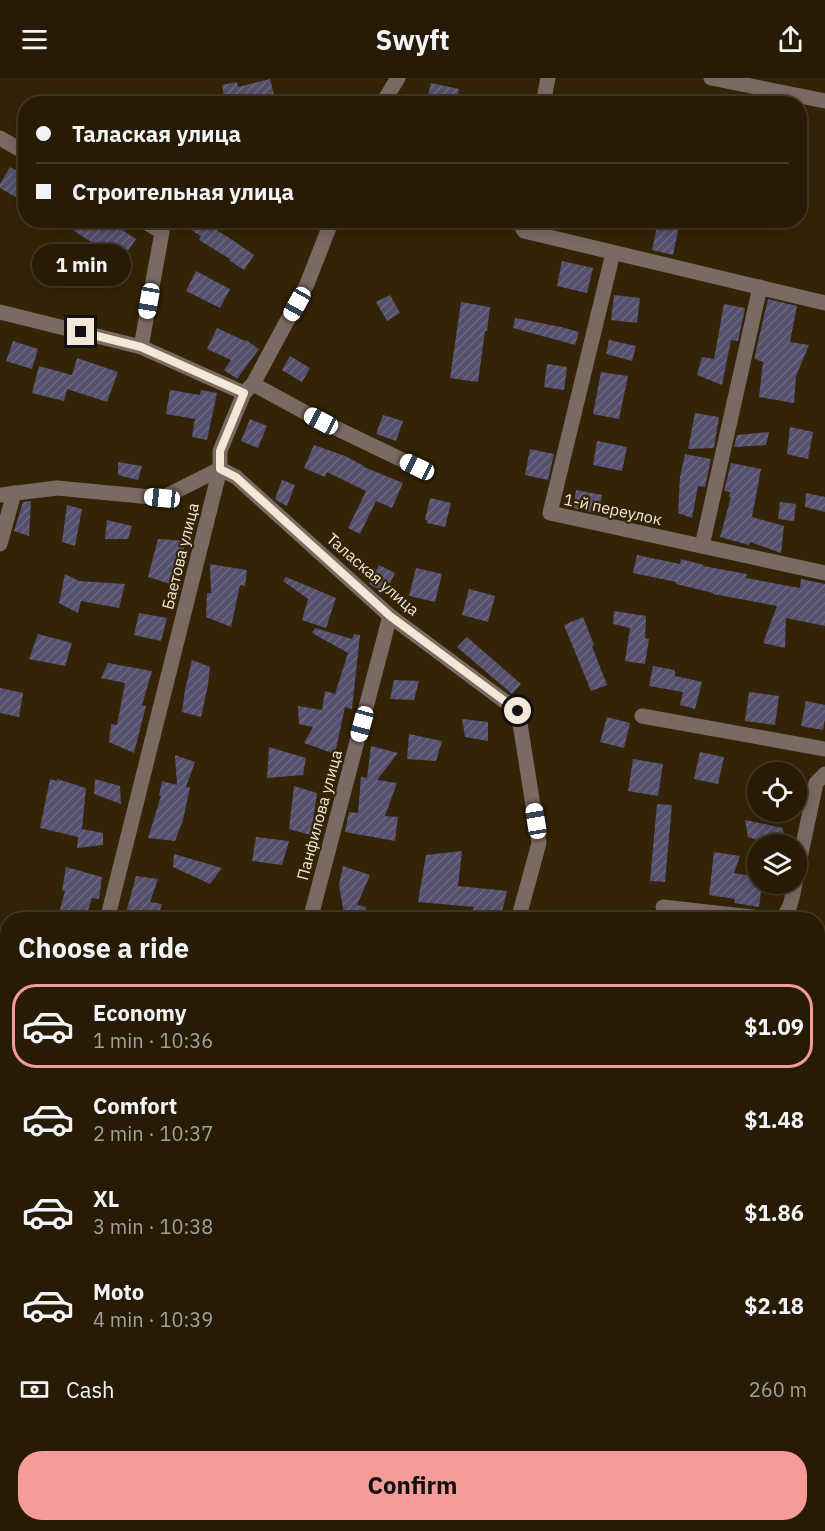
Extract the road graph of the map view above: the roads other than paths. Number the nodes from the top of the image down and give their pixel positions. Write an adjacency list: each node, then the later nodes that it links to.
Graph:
1 (398, 78): 4 (street)
2 (548, 78): 5 (street)
3 (711, 78): 6 (street)
4 (387, 96)
5 (545, 96)
6 (800, 96)
7 (807, 97): 8 (street)
8 (825, 101)
9 (0, 138): 10 (street)
10 (18, 148)
11 (155, 228): 18 (street)
12 (329, 228): 19 (street, Баетова улица)
13 (522, 228): 14 (street)
14 (613, 253): 15 (street); 24 (street, 1-й переулок)
15 (760, 287): 16 (street); 24 (street)
16 (825, 303)
17 (0, 312): 18 (street)
18 (141, 347): 19 (street)
19 (248, 389): 20 (street); 21 (street, Баетова улица)
20 (417, 467)
21 (220, 469): 22 (street); 26 (street, Талаская улица); 33 (street, Баетова улица)
22 (7, 494): 23 (street)
23 (0, 544)
24 (702, 546): 25 (street, 1-й переулок)
25 (825, 573)
26 (390, 616): 34 (street, Панфилова улица); 35 (street, Талаская улица)
27 (642, 716): 28 (street)
28 (825, 749)
29 (825, 774): 30 (street)
30 (805, 834)
31 (793, 894): 37 (street)
32 (663, 907): 36 (street)
33 (109, 912)
34 (312, 912)
35 (520, 912)
36 (708, 912)
37 (787, 912)

